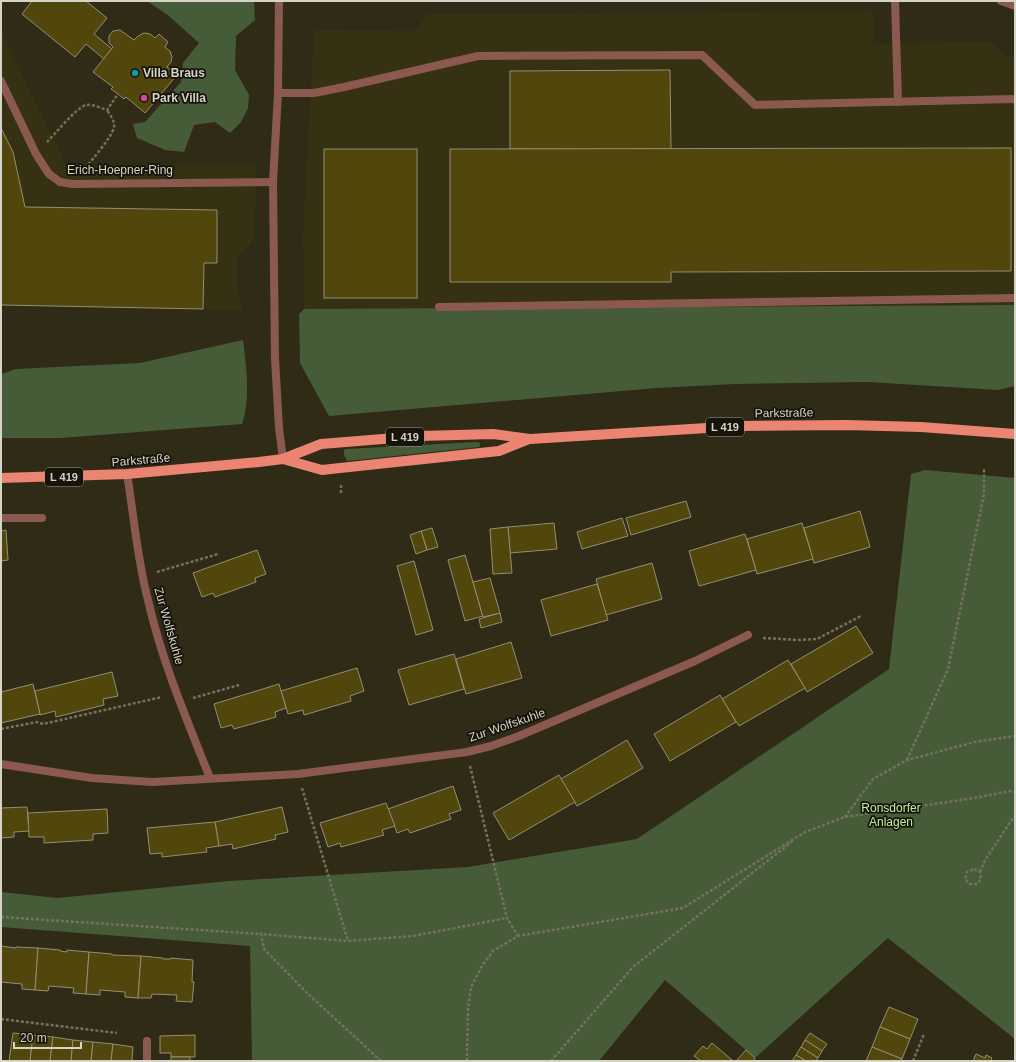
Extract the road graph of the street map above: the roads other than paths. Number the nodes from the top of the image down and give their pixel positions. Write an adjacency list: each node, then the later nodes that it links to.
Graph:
1 (279, 1): 6 (street)
2 (895, 1): 8 (street)
3 (1001, 1): 4 (street)
4 (1015, 6)
5 (1, 81): 9 (street, Erich-Hoepner-Ring)
6 (278, 93): 8 (street); 9 (street)
7 (1015, 99): 8 (street)
8 (898, 102)
9 (273, 182): 14 (street)
10 (1015, 298): 11 (street)
11 (438, 307)
12 (1015, 434): 13 (main road, Parkstraße / L 419)
13 (530, 439): 14 (main road, Parkstraße / L 419); 14 (main road, Parkstraße / L 419)
14 (283, 460): 15 (main road, Parkstraße / L 419)
15 (128, 474): 16 (main road, Parkstraße / L 419); 21 (street, Zur Wolfskuhle)
16 (1, 478)
17 (1, 518): 18 (street)
18 (42, 518)
19 (748, 635): 21 (street, Zur Wolfskuhle)
20 (1, 764): 21 (street, Zur Wolfskuhle)
21 (210, 778)
22 (147, 1041): 23 (street)
23 (147, 1061)

